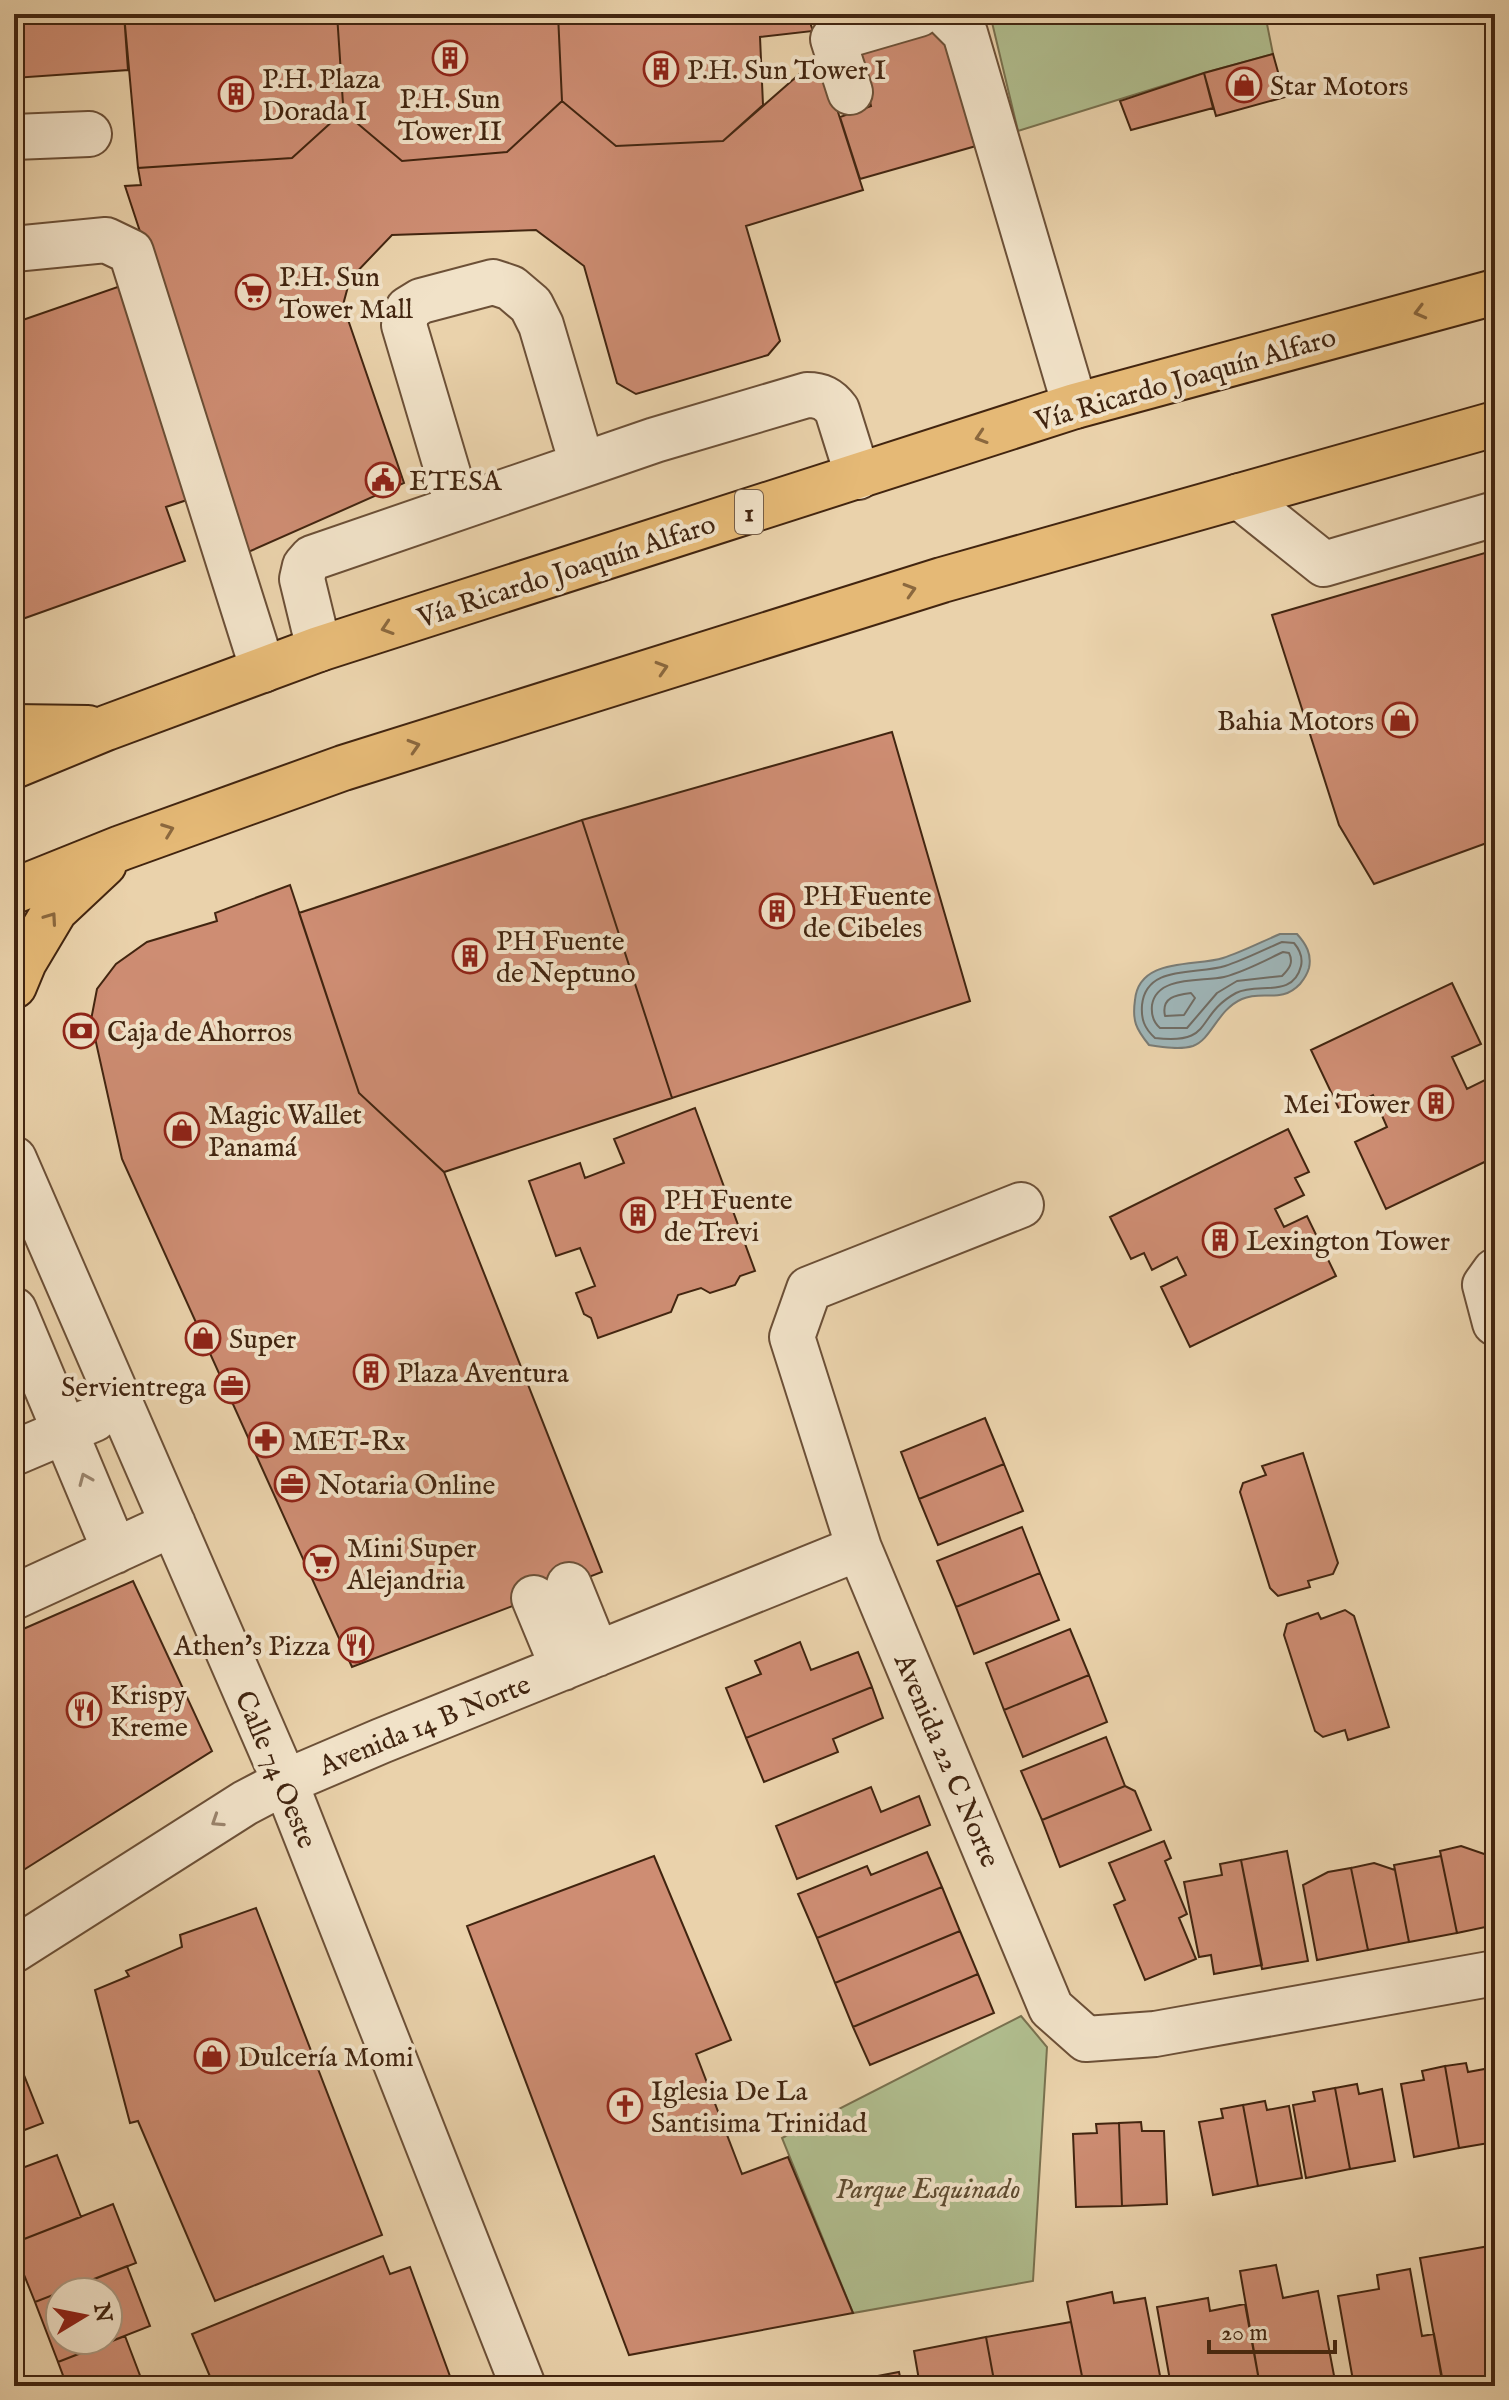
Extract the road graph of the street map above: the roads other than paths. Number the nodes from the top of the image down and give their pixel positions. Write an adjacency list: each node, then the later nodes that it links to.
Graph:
1 (919, 14): 3 (street)
2 (946, 14): 8 (street)
3 (850, 92)
4 (89, 134): 5 (street)
5 (14, 137)
6 (14, 249): 16 (street)
7 (1495, 292): 8 (main road, Vía Ricardo Joaquín Alfaro / 1, one-way to 8)
8 (1075, 406): 11 (main road, Vía Ricardo Joaquín Alfaro / 1, one-way to 11)
9 (1495, 424): 12 (main road)
10 (582, 464): 11 (street); 13 (street); 13 (street)
11 (858, 477): 15 (main road, Vía Ricardo Joaquín Alfaro / 1, one-way to 15)
12 (1239, 496): 14 (street); 20 (main road, one-way to 12)
13 (458, 507): 15 (street)
14 (1495, 514)
15 (319, 649): 16 (main road, Vía Ricardo Joaquín Alfaro / 1)
16 (263, 670): 18 (main road, Vía Ricardo Joaquín Alfaro / 1)
17 (14, 727): 18 (main road)
18 (106, 728): 19 (main road, Vía Ricardo Joaquín Alfaro / 1)
19 (14, 766)
20 (121, 848): 21 (main road); 22 (main road, one-way to 20)
21 (14, 891)
22 (14, 986)
23 (14, 1159): 26 (street, Calle 74 Oeste)
24 (1021, 1205): 30 (street, Avenida 22 C Norte)
25 (14, 1310): 27 (street)
26 (121, 1406): 27 (street); 29 (street, Calle 74 Oeste)
27 (66, 1432): 28 (street); 31 (street, one-way to 27)
28 (14, 1453)
29 (173, 1524): 31 (street); 35 (street, Calle 74 Oeste)
30 (859, 1548): 34 (street, Avenida 14 B Norte); 37 (street, Avenida 22 C Norte)
31 (115, 1551): 33 (street)
32 (552, 1591): 34 (street)
33 (14, 1597)
34 (580, 1661): 35 (street, Avenida 14 B Norte)
35 (285, 1782): 36 (street, Avenida 14 B Norte, one-way to 36); 38 (street, Calle 74 Oeste)
36 (14, 1950)
37 (1495, 1973)
38 (523, 2386)

